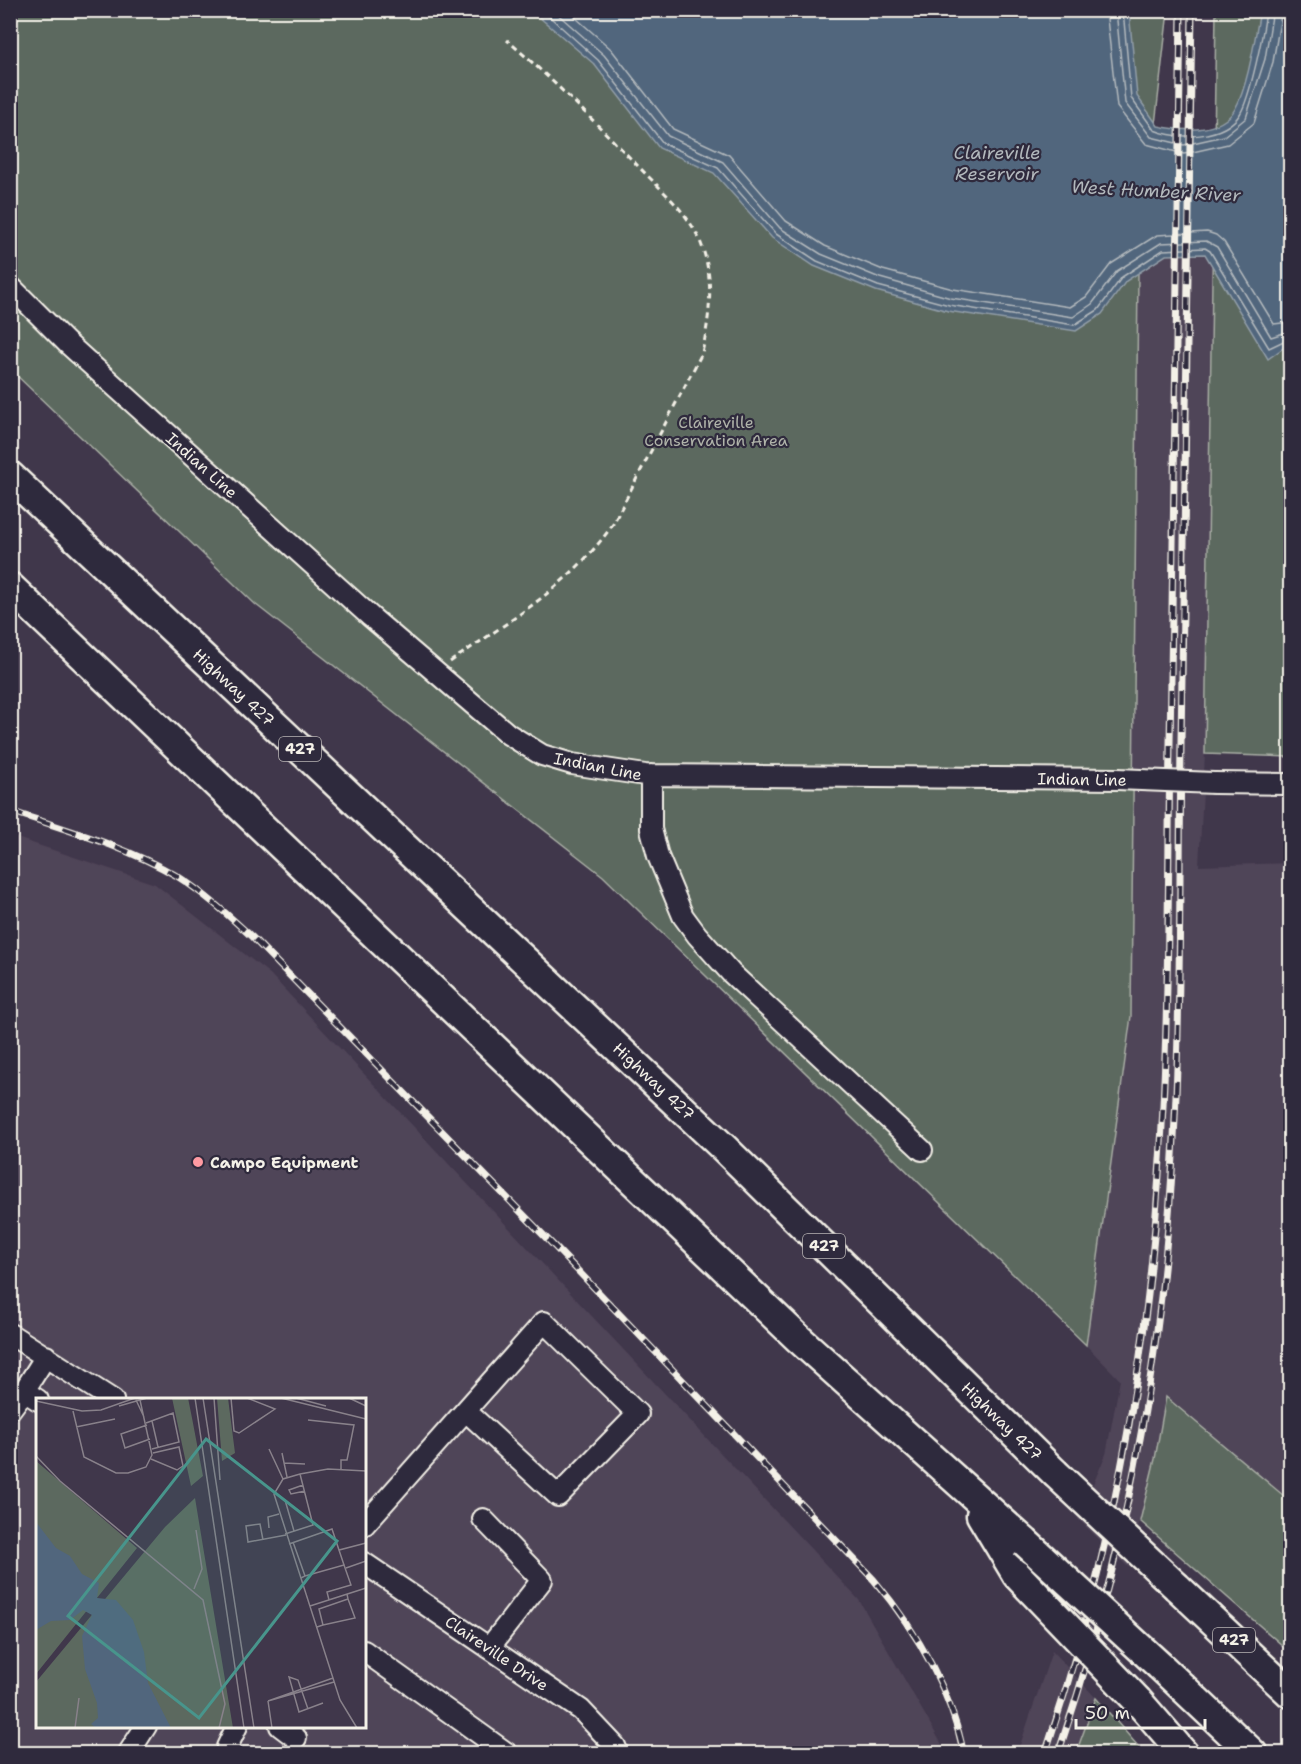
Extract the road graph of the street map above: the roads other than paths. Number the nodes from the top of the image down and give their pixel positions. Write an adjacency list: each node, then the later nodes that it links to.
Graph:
1 (10, 286): 4 (street, Indian Line)
2 (10, 476): 19 (highway, Highway 427 / 427, bridge)
3 (10, 587): 13 (highway)
4 (651, 775): 5 (street, Indian Line, bridge); 6 (street)
5 (1290, 784)
6 (922, 1150)
7 (10, 1334): 8 (street)
8 (45, 1356): 9 (street); 10 (street)
9 (31, 1395): 11 (street)
10 (110, 1398)
11 (10, 1410)
12 (466, 1411): 12 (street); 15 (street)
13 (967, 1493): 28 (highway, bridge); 29 (highway, bridge)
14 (483, 1519): 17 (street)
15 (366, 1523)
16 (366, 1564): 17 (street, Claireville Drive)
17 (489, 1648): 27 (street, Claireville Drive)
18 (366, 1653): 26 (street)
19 (1290, 1693)
20 (145, 1728): 24 (street)
21 (236, 1728): 25 (street)
22 (283, 1728): 23 (street)
23 (296, 1738)
24 (128, 1754)
25 (232, 1754)
26 (508, 1754)
27 (618, 1754)
28 (1184, 1754)
29 (1253, 1754)

